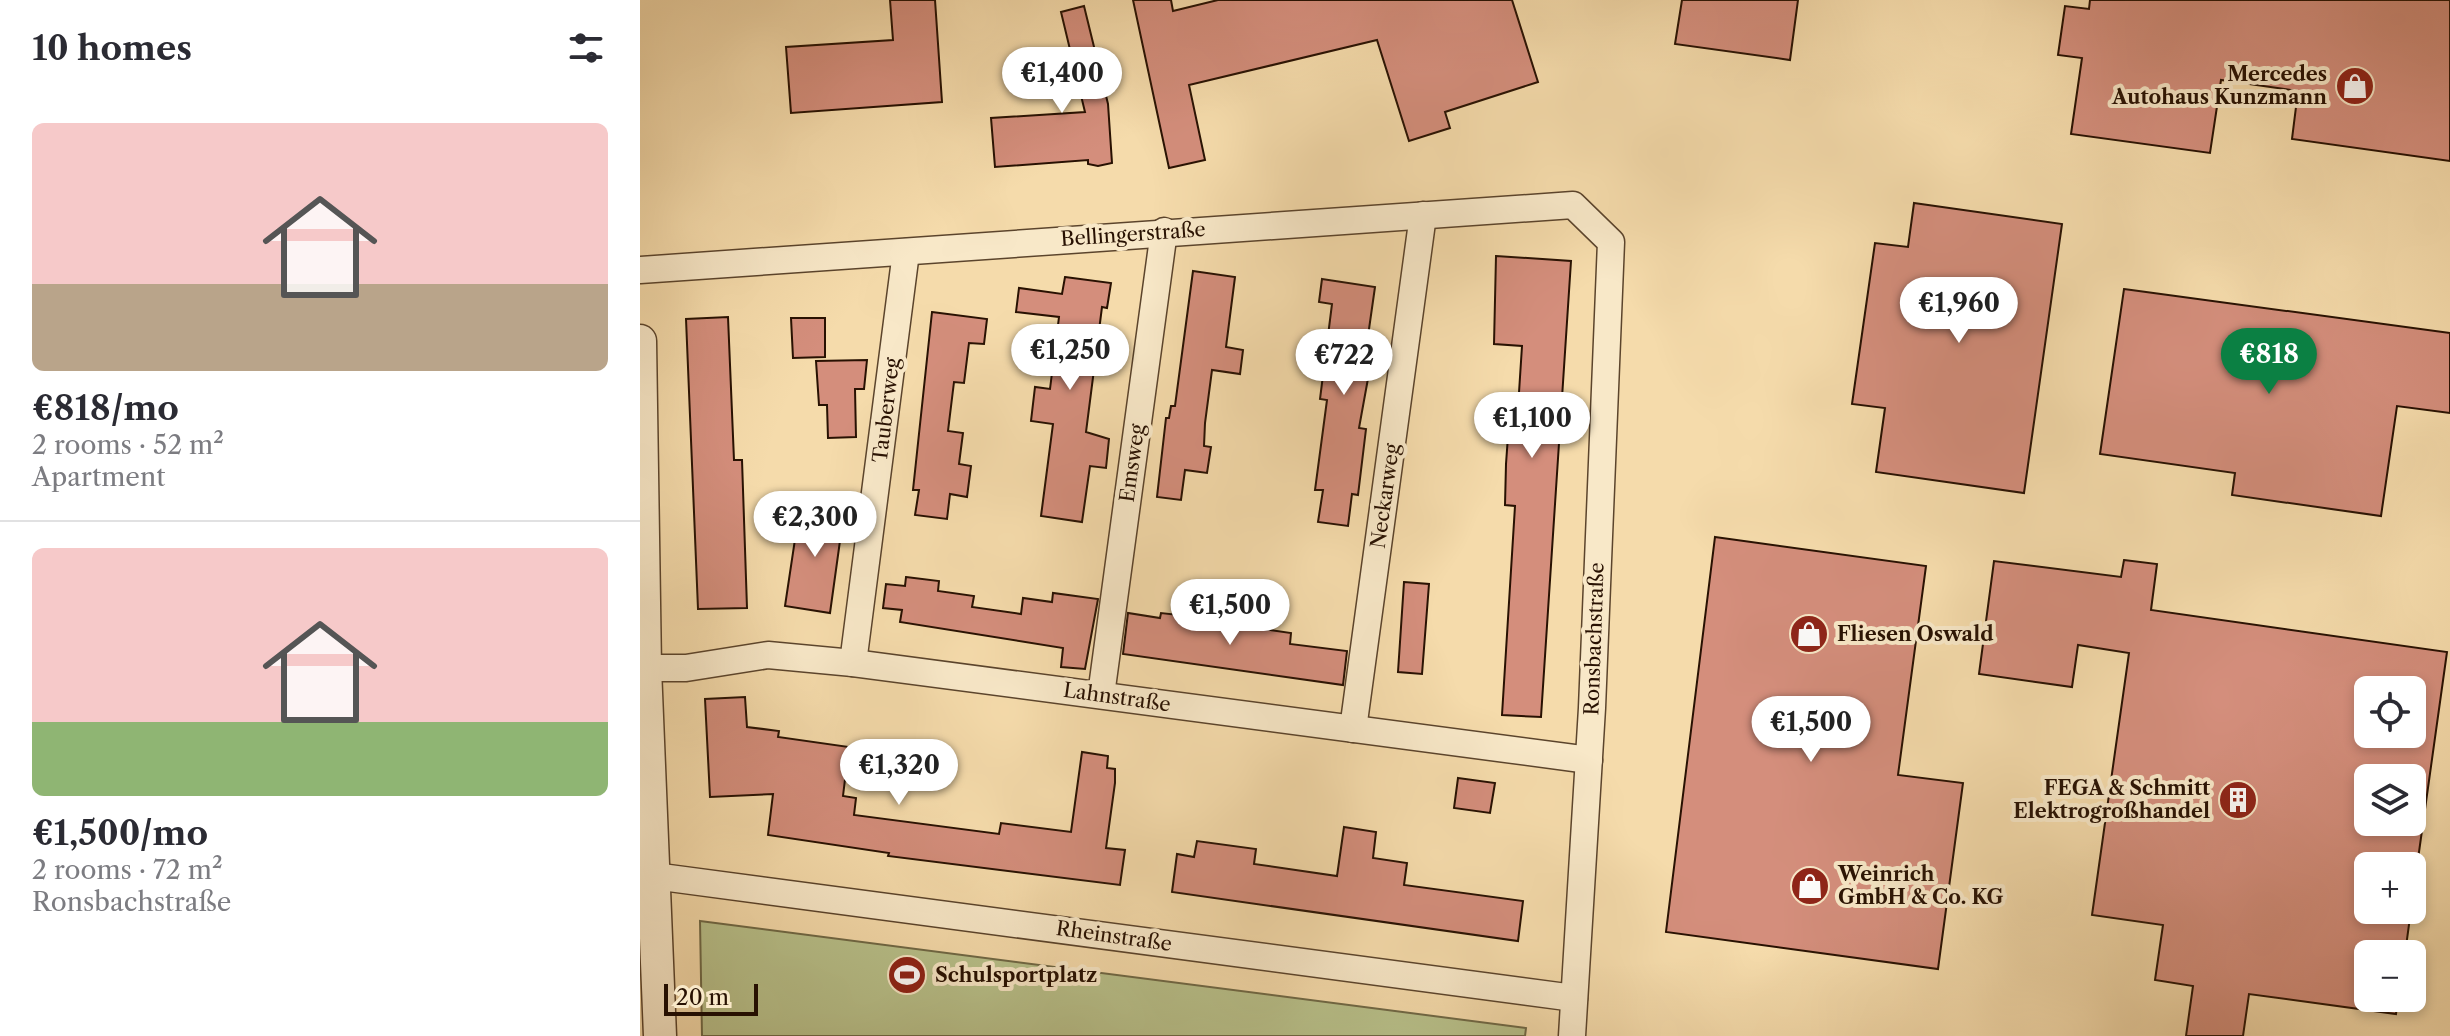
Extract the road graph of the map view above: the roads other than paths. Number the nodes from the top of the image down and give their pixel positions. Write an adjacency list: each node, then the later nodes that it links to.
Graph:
1 (1423, 215): 2 (street, Bellingerstraße); 3 (street, Bellingerstraße); 10 (street, Neckarweg)
2 (1164, 231): 4 (street, Bellingerstraße); 9 (street, Emsweg)
3 (1611, 242): 11 (street, Ronsbachstraße)
4 (906, 252): 5 (street, Bellingerstraße); 7 (street, Tauberweg)
5 (640, 270)
6 (640, 341): 8 (street)
7 (853, 663): 8 (street, Lahnstraße); 9 (street, Lahnstraße)
8 (645, 668): 12 (street)
9 (1101, 695): 10 (street, Lahnstraße)
10 (1353, 729): 11 (street, Lahnstraße)
11 (1589, 760): 13 (street, Ronsbachstraße)
12 (654, 876): 13 (street, Rheinstraße); 14 (street)
13 (1574, 998): 15 (street, Ronsbachstraße)
14 (660, 1036)
15 (1572, 1036)

